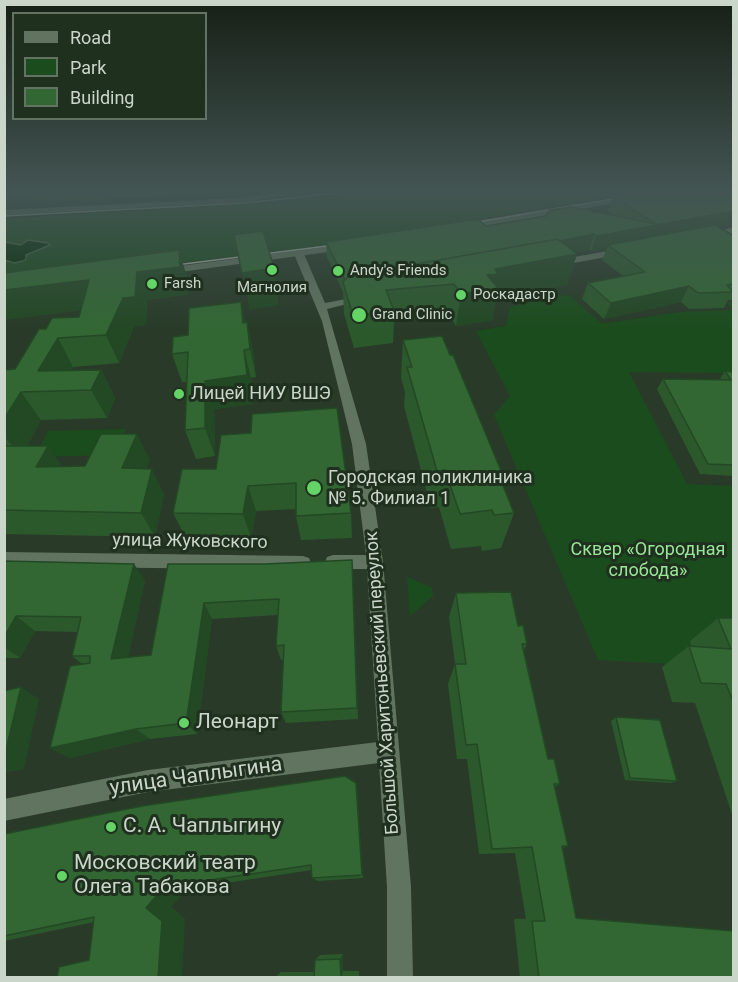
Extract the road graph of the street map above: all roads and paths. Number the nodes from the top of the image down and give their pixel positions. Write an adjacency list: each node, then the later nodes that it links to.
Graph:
1 (353, 246): 3 (street)
2 (635, 249): 4 (street)
3 (299, 254): 5 (street); 7 (street, Большой Харитоньевский переулок)
4 (543, 266)
5 (160, 272)
6 (374, 297): 7 (street)
7 (321, 307): 9 (street, Большой Харитоньевский переулок)
8 (4, 559): 9 (street, улица Жуковского)
9 (375, 562): 10 (street, Большой Харитоньевский переулок)
10 (388, 751): 11 (street, улица Чаплыгина); 12 (street, Большой Харитоньевский переулок)
11 (4, 810)
12 (400, 978)

